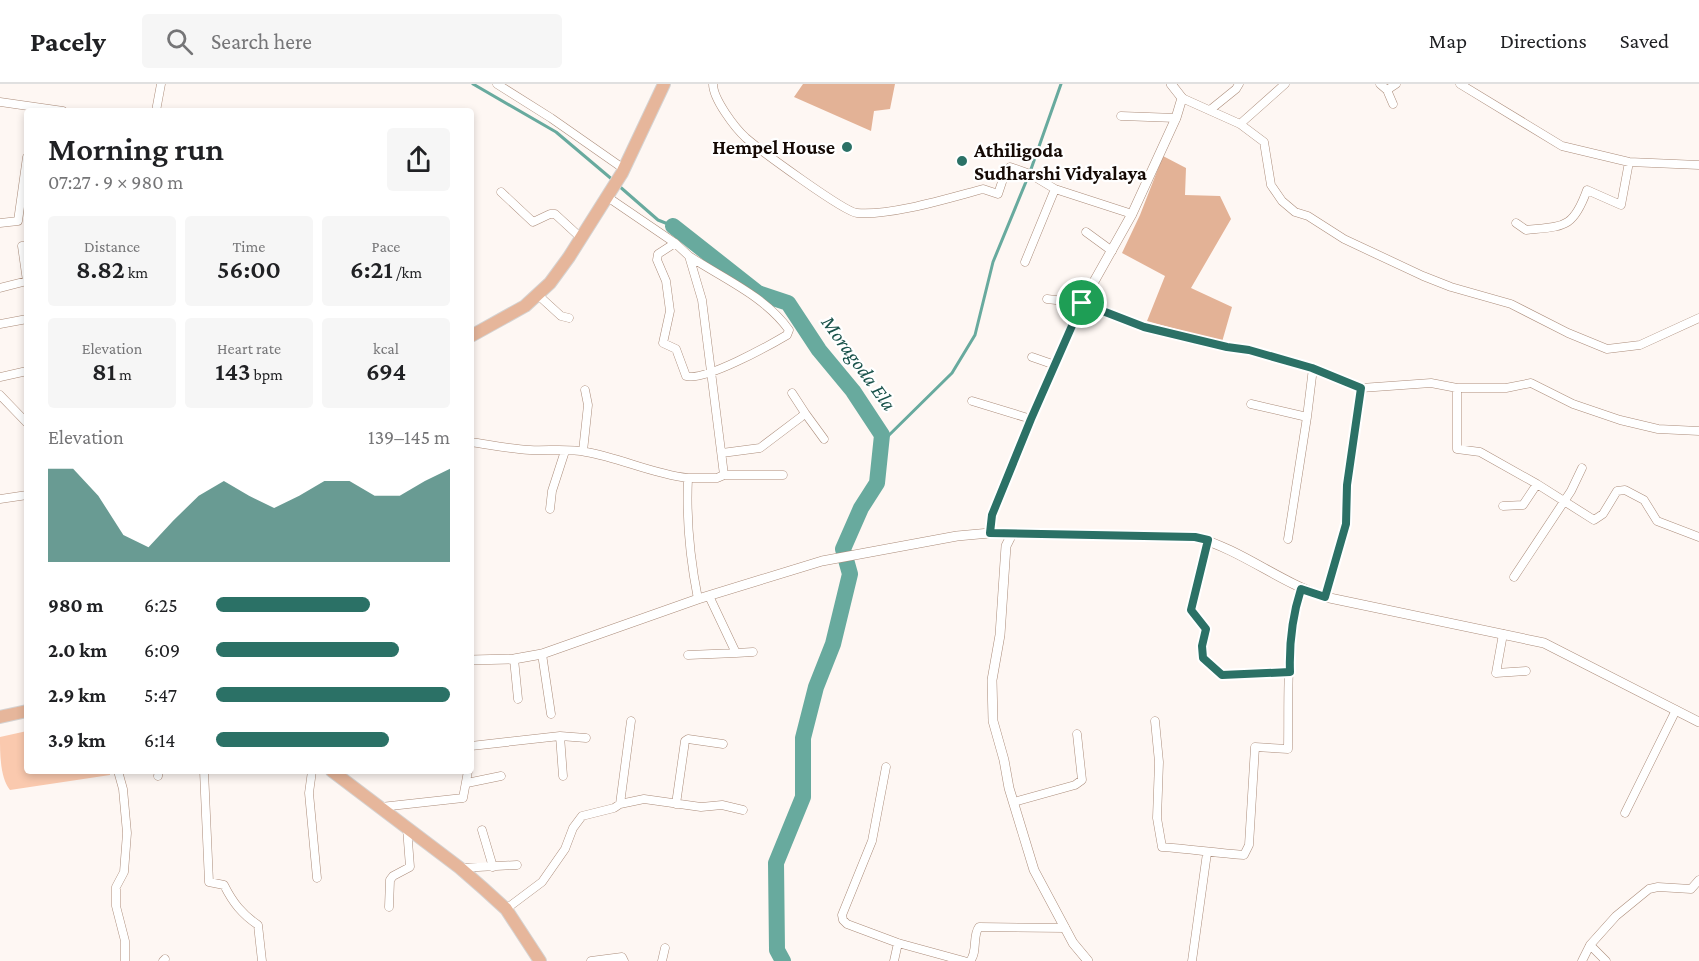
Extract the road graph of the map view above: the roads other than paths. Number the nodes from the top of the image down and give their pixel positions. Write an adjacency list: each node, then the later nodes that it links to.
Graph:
1 (161, 84): 16 (street)
2 (497, 84): 23 (street)
3 (664, 84): 23 (main road)
4 (713, 84): 24 (street)
5 (1171, 84): 12 (street)
6 (1239, 84): 17 (street)
7 (1285, 84): 20 (street)
8 (1380, 84): 11 (street)
9 (1396, 84): 11 (street)
10 (1460, 84): 21 (street)
11 (1387, 90): 14 (street)
12 (1182, 98): 17 (street); 19 (street)
13 (0, 102): 15 (street)
14 (1394, 104)
15 (42, 108)
16 (157, 108)
17 (1210, 110): 20 (street)
18 (1121, 116): 19 (street)
19 (1176, 118): 28 (street)
20 (1240, 124): 46 (street)
21 (1629, 162): 22 (street); 31 (street)
22 (1699, 165)
23 (623, 171): 26 (main road)
24 (1055, 189): 28 (street); 39 (street)
25 (501, 192): 33 (street)
26 (608, 194): 33 (main road); 34 (street)
27 (24, 205): 29 (street)
28 (1132, 214): 36 (street)
29 (23, 221): 30 (street)
30 (0, 223)
31 (1516, 223)
32 (1086, 232): 36 (street)
33 (580, 237): 42 (main road)
34 (675, 243): 37 (street); 54 (street)
35 (24, 246): 38 (street)
36 (1112, 251): 44 (street)
37 (689, 256): 54 (street); 54 (street)
38 (24, 260)
39 (1025, 262)
40 (24, 282): 41 (street)
41 (0, 288)
42 (538, 295): 45 (street); 49 (main road)
43 (1047, 299): 44 (street)
44 (1082, 303): 51 (street); 52 (street)
45 (569, 318)
46 (1699, 318)
47 (24, 320): 48 (street)
48 (0, 324)
49 (474, 334)
50 (1032, 357): 51 (street)
51 (1055, 365): 65 (street)
52 (1312, 368): 56 (street); 64 (street)
53 (24, 372): 55 (street)
54 (712, 372): 72 (street)
55 (0, 377)
56 (1361, 388): 57 (street); 91 (street)
57 (1457, 388): 67 (street); 77 (street)
58 (585, 390): 71 (street)
59 (792, 393): 63 (street)
60 (0, 395): 66 (street)
61 (972, 401): 65 (street)
62 (1251, 404): 64 (street)
63 (805, 413): 68 (street); 72 (street)
64 (1307, 417): 86 (street)
65 (1031, 419): 83 (street)
66 (24, 420)
67 (1699, 430)
68 (824, 439)
69 (474, 442): 70 (street)
70 (566, 451): 71 (street); 82 (street)
71 (583, 451): 76 (street)
72 (722, 453): 74 (street)
73 (1582, 468): 80 (street)
74 (724, 475): 75 (street); 76 (street)
75 (783, 475)
76 (688, 478): 92 (street)
77 (1537, 484): 80 (street); 81 (street)
78 (24, 495): 79 (street)
79 (0, 499)
80 (1564, 501): 85 (street); 88 (street)
81 (1503, 506)
82 (550, 509)
83 (990, 533): 84 (street); 90 (street)
84 (1012, 534): 87 (street); 124 (street)
85 (1699, 537)
86 (1288, 539)
87 (1208, 540): 89 (street); 101 (street)
88 (1514, 577)
89 (1301, 589): 91 (street); 101 (street)
90 (709, 596): 92 (street); 95 (street)
91 (1325, 597): 93 (street)
92 (698, 599): 96 (street)
93 (1503, 634): 100 (street); 103 (street)
94 (753, 652): 95 (street)
95 (736, 653): 97 (street)
96 (542, 654): 98 (street); 105 (street)
97 (688, 655)
98 (514, 659): 99 (street); 102 (street)
99 (474, 660)
100 (1526, 671)
101 (1290, 672): 132 (street)
102 (518, 699)
103 (1676, 710): 109 (street); 129 (street)
104 (24, 712): 106 (main road)
105 (551, 714)
106 (0, 717)
107 (631, 721): 125 (street)
108 (1155, 722): 132 (street)
109 (1699, 722)
110 (1077, 734): 124 (street)
111 (560, 736): 112 (street); 114 (street); 122 (street)
112 (586, 738)
113 (723, 744): 126 (street)
114 (474, 746)
115 (886, 767): 141 (street)
116 (119, 774): 144 (street)
117 (204, 774): 145 (street)
118 (312, 774): 136 (street)
119 (336, 774): 127 (main road)
120 (468, 774): 123 (street)
121 (501, 776): 123 (street)
122 (563, 776)
123 (467, 783): 127 (street)
124 (1014, 802): 140 (street)
125 (620, 804): 126 (street); 139 (street)
126 (676, 804): 128 (street)
127 (379, 807): 130 (main road)
128 (743, 810)
129 (1625, 813)
130 (407, 828): 135 (main road); 138 (street)
131 (482, 830): 134 (street)
132 (1207, 853): 154 (street)
133 (517, 865): 134 (street)
134 (493, 867): 135 (street)
135 (460, 868): 139 (main road)
136 (317, 878)
137 (1699, 880): 142 (street)
138 (389, 907)
139 (506, 909): 146 (main road)
140 (1065, 928): 152 (street); 153 (street)
141 (898, 943): 150 (street); 151 (street)
142 (1590, 945): 155 (street); 156 (street)
143 (664, 948): 149 (street)
144 (125, 961)
145 (262, 961)
146 (540, 961)
147 (591, 961): 148 (street)
148 (624, 961)
149 (662, 961)
150 (894, 961)
151 (964, 961)
152 (970, 961)
153 (1087, 961)
154 (1192, 961)
155 (1582, 961)
156 (1606, 961)

